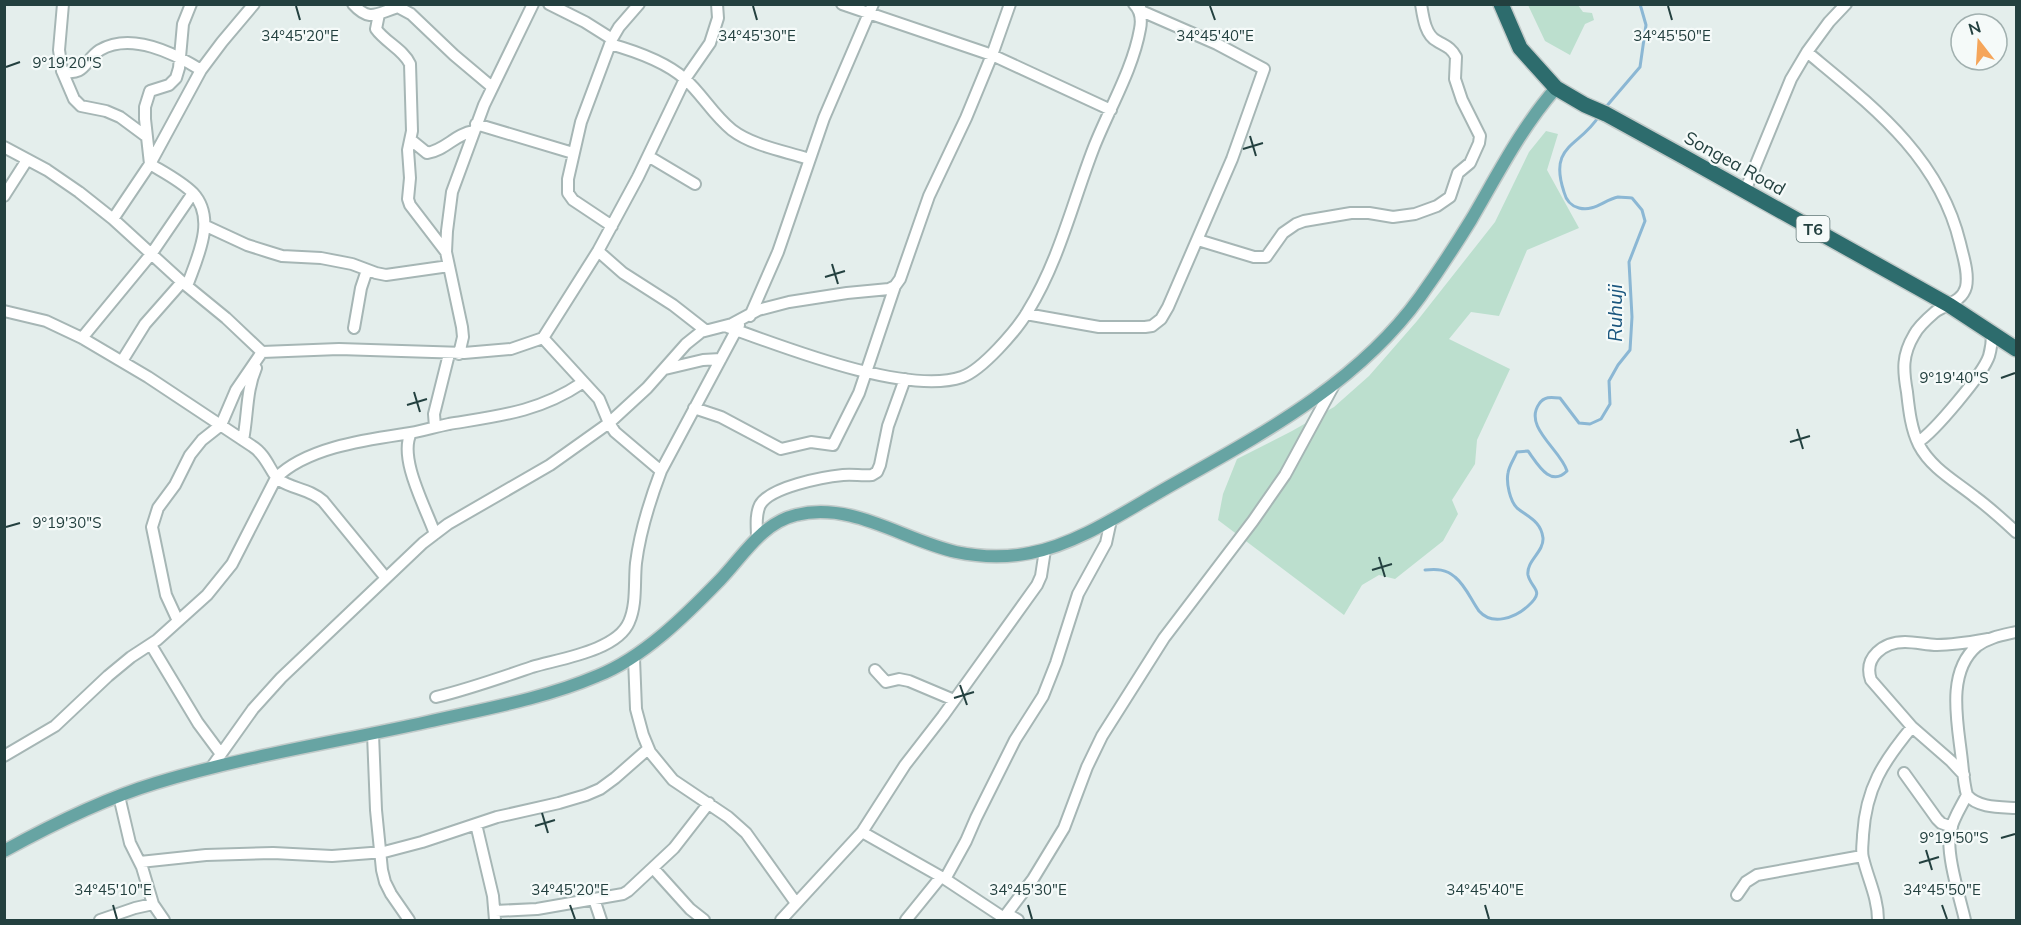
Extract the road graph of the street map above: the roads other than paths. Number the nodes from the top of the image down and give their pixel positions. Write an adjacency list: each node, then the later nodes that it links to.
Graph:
1 (63, 4): 23 (street)
2 (190, 4): 21 (street)
3 (254, 4): 22 (street)
4 (353, 4): 17 (street)
5 (533, 4): 25 (street)
6 (549, 4): 18 (street)
7 (639, 4): 18 (street)
8 (717, 4): 24 (street)
9 (842, 4): 16 (street)
10 (1010, 4): 20 (street)
11 (1421, 4): 44 (street)
12 (1501, 4): 26 (highway, T6)
13 (1846, 4): 19 (street)
14 (398, 6): 17 (street); 25 (street)
15 (1138, 6): 27 (street); 44 (street)
16 (871, 9): 20 (street); 34 (street)
17 (379, 14): 30 (street)
18 (611, 41): 24 (street); 32 (street)
19 (1807, 52): 38 (street); 52 (street)
20 (992, 55): 27 (street); 51 (street)
21 (180, 57): 22 (street); 23 (street); 29 (street)
22 (201, 70): 36 (street)
23 (63, 71): 29 (street)
24 (685, 79): 33 (street); 34 (street)
25 (492, 87): 28 (street)
26 (1557, 88): 38 (highway, Songea Road / T6); 72 (main road)
27 (1111, 110): 54 (street)
28 (475, 128): 30 (street); 32 (street); 46 (street)
29 (147, 137): 36 (street)
30 (411, 140): 46 (street)
31 (4, 147): 35 (street)
32 (573, 153): 43 (street)
33 (648, 156): 37 (street); 43 (street)
34 (809, 159): 55 (street)
35 (27, 160): 40 (street); 41 (street)
36 (150, 164): 39 (street); 41 (street)
37 (695, 184)
38 (1745, 191): 52 (highway, Songea Road / T6)
39 (193, 193): 42 (street); 47 (street)
40 (4, 196)
41 (113, 219): 47 (street)
42 (206, 226): 49 (street); 50 (street)
43 (612, 226): 45 (street)
44 (1198, 240): 54 (street)
45 (598, 251): 58 (street); 62 (street)
46 (446, 252): 48 (street)
47 (152, 253): 50 (street); 61 (street)
48 (449, 266): 49 (street); 65 (street)
49 (367, 270): 57 (street)
50 (185, 284): 64 (street); 67 (street)
51 (895, 286): 55 (street); 69 (street)
52 (1949, 305): 60 (highway, Songea Road / T6); 79 (street)
53 (4, 311): 61 (street)
54 (1026, 314): 70 (street)
55 (746, 318): 56 (street); 59 (street)
56 (725, 326): 58 (street); 59 (street)
57 (354, 328)
58 (705, 330): 68 (street)
59 (736, 330): 66 (street); 69 (street)
60 (1992, 333): 63 (highway, Songea Road / T6); 79 (street)
61 (82, 338): 67 (street)
62 (543, 338): 65 (street); 71 (street)
63 (2016, 349)
64 (261, 354): 65 (street); 75 (street); 78 (street)
65 (454, 354): 76 (street)
66 (721, 359): 68 (street); 73 (street)
67 (122, 361): 75 (street)
68 (665, 369): 74 (street)
69 (866, 372): 70 (street); 73 (street)
70 (905, 379): 85 (street)
71 (582, 383): 74 (street); 76 (street)
72 (1335, 383): 82 (main road); 122 (street)
73 (694, 408): 80 (street)
74 (609, 423): 80 (street); 84 (street)
75 (221, 425): 78 (street); 88 (street)
76 (435, 427): 77 (street)
77 (411, 433): 81 (street); 84 (street)
78 (243, 440): 81 (street)
79 (1918, 442): 83 (street)
80 (661, 471): 94 (street)
81 (276, 478): 87 (street); 88 (street)
82 (1111, 520): 86 (main road); 116 (street)
83 (2016, 532)
84 (435, 534): 87 (street)
85 (757, 538): 86 (main road); 92 (main road)
86 (1045, 550): 95 (street)
87 (386, 578): 99 (street)
88 (178, 621): 91 (street)
89 (2016, 632): 90 (street)
90 (1988, 639): 96 (street); 103 (street)
91 (151, 645): 99 (street); 100 (street)
92 (634, 658): 97 (main road); 98 (street)
93 (875, 670): 95 (street)
94 (436, 697)
95 (954, 700): 110 (street)
96 (1912, 727): 103 (street); 113 (street)
97 (374, 734): 101 (main road); 112 (street)
98 (648, 749): 106 (street); 108 (street)
99 (221, 754): 101 (street)
100 (4, 756)
101 (211, 768): 105 (main road)
102 (1904, 773): 109 (street)
103 (1964, 775): 104 (street)
104 (1967, 795): 107 (street); 109 (street)
105 (119, 796): 111 (main road); 114 (street)
106 (709, 803): 115 (street); 119 (street)
107 (2016, 808)
108 (476, 824): 112 (street); 121 (street)
109 (1952, 827): 132 (street)
110 (862, 832): 116 (street); 119 (street)
111 (4, 851)
112 (380, 852): 114 (street); 125 (street)
113 (1862, 856): 117 (street); 131 (street)
114 (140, 862): 120 (street)
115 (653, 868): 118 (street); 127 (street)
116 (942, 879): 122 (street); 129 (street)
117 (1737, 895)
118 (594, 899): 121 (street); 126 (street)
119 (796, 903): 128 (street)
120 (153, 904): 123 (street); 124 (street)
121 (495, 916)
122 (1005, 917): 130 (street)
123 (100, 921)
124 (164, 921)
125 (409, 921)
126 (601, 921)
127 (704, 921)
128 (781, 921)
129 (906, 921)
130 (1018, 921)
131 (1878, 921)
132 (1965, 921)

